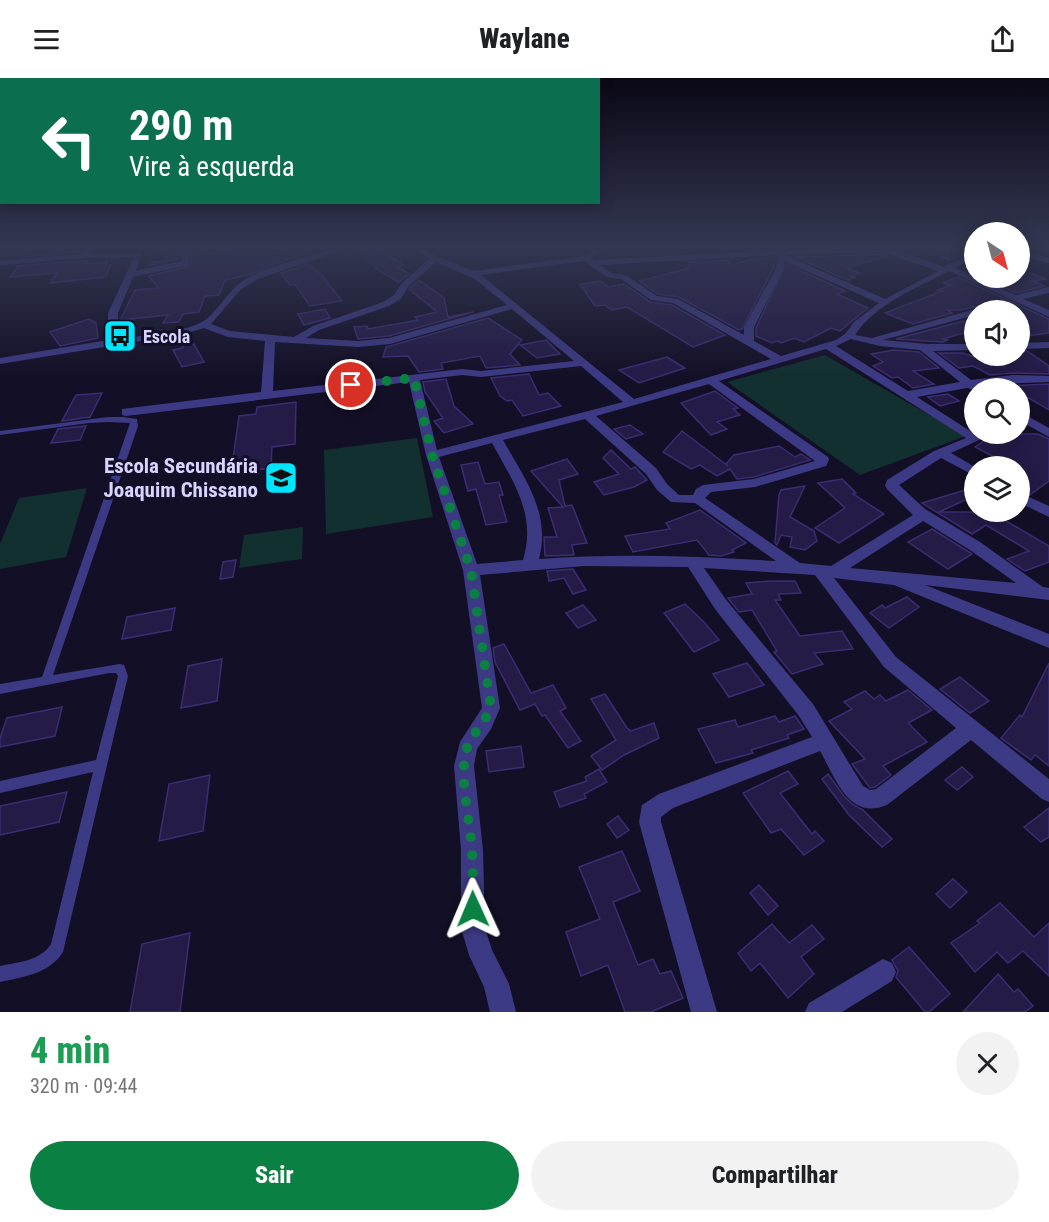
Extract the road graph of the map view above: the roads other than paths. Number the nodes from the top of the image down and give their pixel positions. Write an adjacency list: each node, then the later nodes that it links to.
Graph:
1 (123, 291): 21 (street)
2 (234, 291): 16 (street)
3 (401, 291): 19 (street)
4 (494, 291): 13 (street)
5 (643, 291): 20 (street)
6 (769, 291): 20 (street)
7 (861, 291): 12 (street)
8 (906, 291): 12 (street)
9 (999, 291): 11 (street)
10 (1047, 291): 11 (street)
11 (1017, 298): 14 (street)
12 (885, 302): 17 (street)
13 (513, 306): 19 (street); 30 (street)
14 (1049, 314)
15 (964, 315): 22 (street)
16 (204, 325): 18 (street); 21 (street)
17 (849, 336): 22 (street); 24 (street)
18 (270, 339): 19 (street); 37 (street)
19 (295, 341)
20 (749, 341): 28 (street)
21 (112, 342): 29 (street)
22 (869, 342): 27 (street)
23 (1049, 345): 25 (street)
24 (828, 346): 28 (street); 38 (street)
25 (1030, 346)
26 (964, 347): 27 (street)
27 (924, 349): 35 (street)
28 (779, 359): 34 (street)
29 (0, 361)
30 (581, 363): 31 (street); 39 (street)
31 (414, 378): 37 (street); 49 (street)
32 (1008, 378): 33 (street)
33 (1049, 379)
34 (711, 380): 39 (street); 51 (street)
35 (964, 380)
36 (964, 388): 38 (street)
37 (267, 395): 40 (street)
38 (908, 395): 43 (street)
39 (632, 403): 41 (street)
40 (126, 412)
41 (588, 415): 46 (street); 51 (street)
42 (1030, 423): 45 (street)
43 (964, 426)
44 (0, 433): 63 (lane)
45 (1049, 433)
46 (496, 438): 49 (street); 56 (street)
47 (964, 443): 48 (street)
48 (941, 453): 50 (street); 54 (street)
49 (432, 455): 58 (street)
50 (964, 466)
51 (698, 499): 57 (street)
52 (1030, 502): 53 (street)
53 (1049, 512)
54 (924, 514): 59 (street); 61 (street)
55 (692, 561): 56 (street); 57 (street); 66 (street)
56 (529, 567): 58 (street)
57 (796, 568): 59 (street)
58 (471, 570): 72 (street)
59 (827, 571): 60 (street); 65 (street)
60 (895, 579): 61 (street); 62 (street)
61 (1045, 595)
62 (1049, 641)
63 (46, 680): 64 (lane); 67 (lane)
64 (0, 688)
65 (970, 729): 66 (street); 69 (street)
66 (824, 741): 73 (street)
67 (101, 765): 68 (lane); 71 (lane)
68 (0, 787)
69 (1049, 792)
70 (883, 972): 74 (street)
71 (0, 974)
72 (503, 1012)
73 (704, 1012)
74 (818, 1012)

